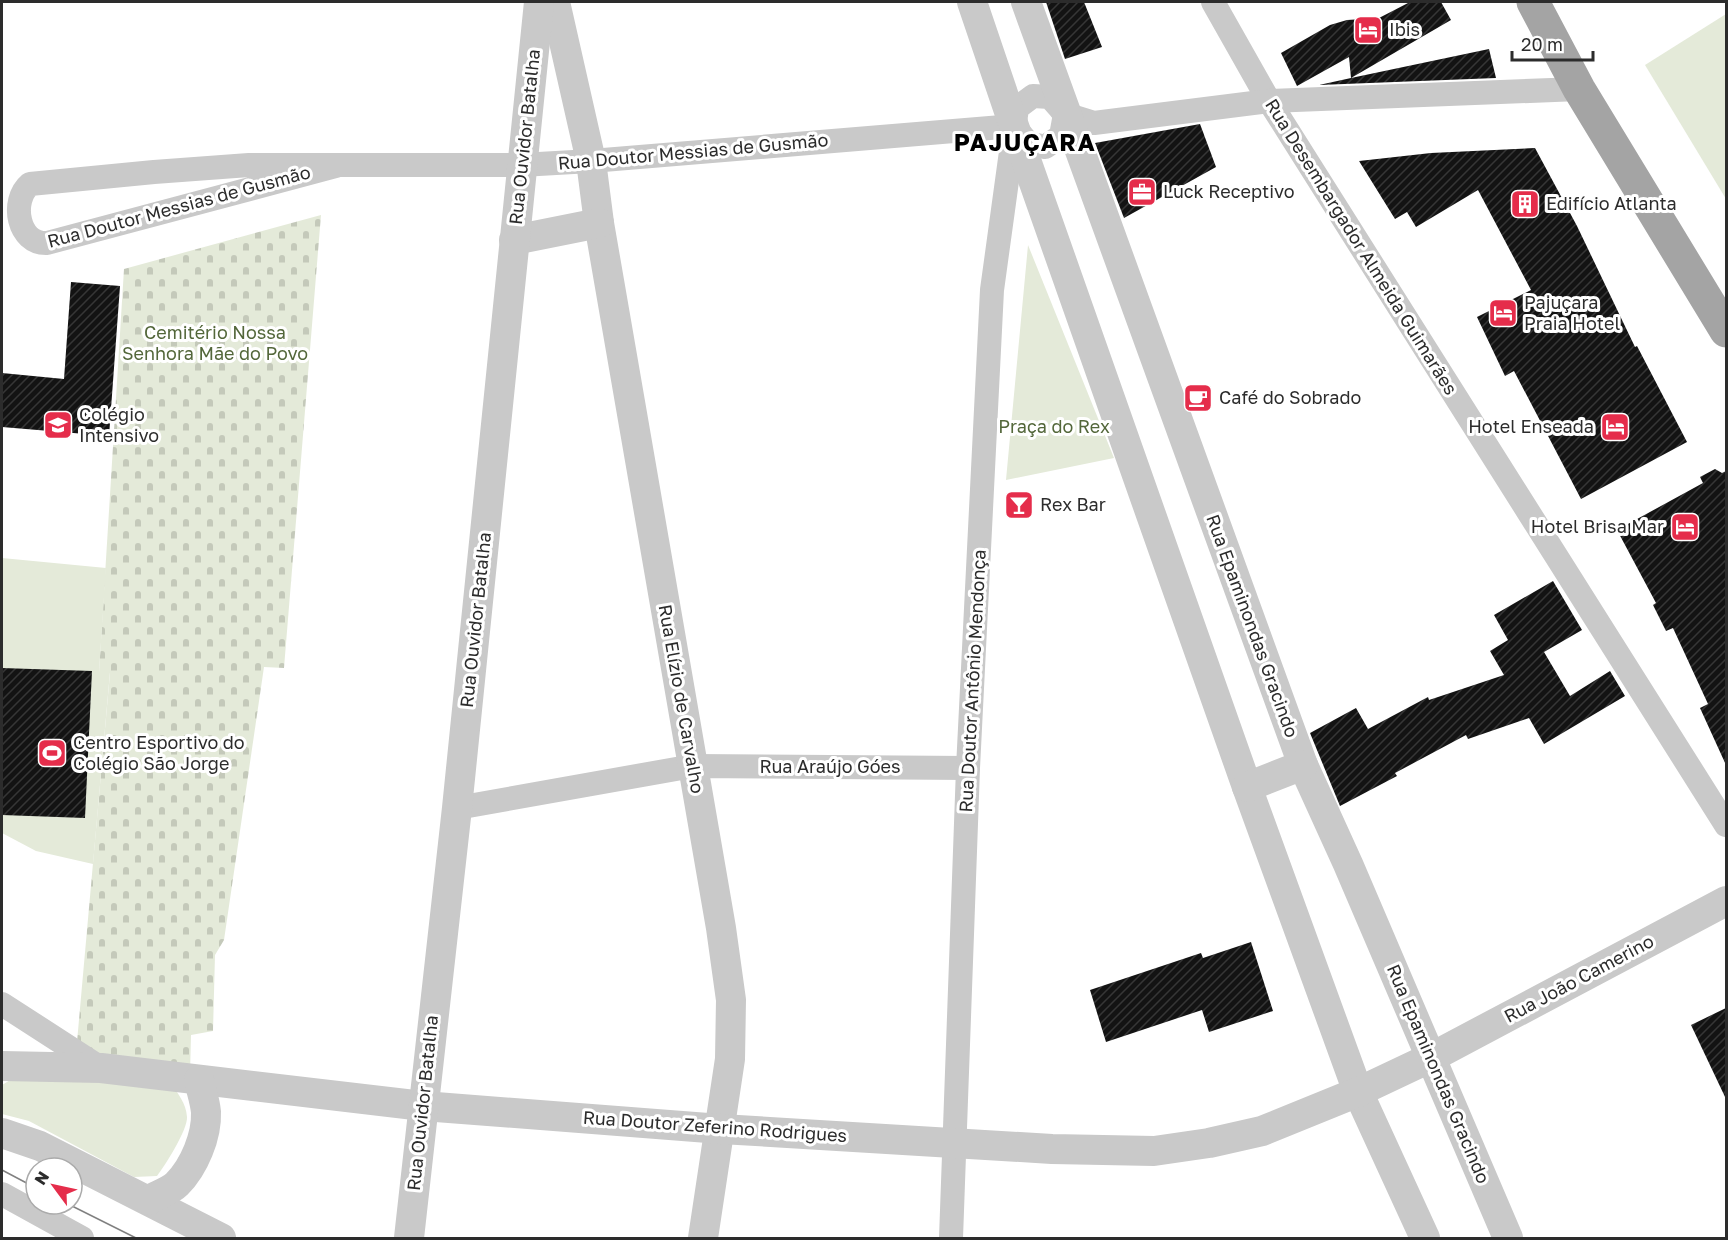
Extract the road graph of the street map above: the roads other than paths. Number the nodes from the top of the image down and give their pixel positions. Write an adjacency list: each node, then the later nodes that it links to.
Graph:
1 (539, 2): 12 (street, Rua Ouvidor Batalha)
2 (555, 2): 11 (street, Rua Elízio de Carvalho)
3 (972, 2): 10 (street)
4 (1026, 2): 9 (street, Rua Epaminondas Gracindo)
5 (1213, 2): 8 (street, Rua Desembargador Almeida Guimarães)
6 (1533, 2): 7 (main road)
7 (1579, 89): 8 (street); 18 (main road)
8 (1269, 101): 9 (street); 24 (street, Rua Desembargador Almeida Guimarães)
9 (1065, 114): 10 (street); 10 (street); 19 (street, Rua Epaminondas Gracindo)
10 (1014, 126): 11 (street, Rua Doutor Messias de Gusmão); 21 (street, Rua Doutor Antônio Mendonça); 22 (street)
11 (591, 161): 12 (street, Rua Doutor Messias de Gusmão); 16 (street, Rua Elízio de Carvalho)
12 (521, 165): 13 (street, Rua Doutor Messias de Gusmão); 17 (street, Rua Ouvidor Batalha)
13 (336, 166): 14 (street, Rua Doutor Messias de Gusmão); 15 (street, Rua Doutor Messias de Gusmão)
14 (184, 170): 15 (street); 15 (street, Rua Doutor Messias de Gusmão)
15 (186, 206)
16 (599, 223): 17 (street); 20 (street, Rua Elízio de Carvalho)
17 (514, 240): 23 (street, Rua Ouvidor Batalha)
18 (1726, 331)
19 (1303, 765): 22 (street); 27 (street, Rua Epaminondas Gracindo)
20 (693, 766): 21 (street, Rua Araújo Góes); 23 (street); 33 (street, Rua Elízio de Carvalho)
21 (968, 768): 35 (street, Rua Doutor Antônio Mendonça)
22 (1247, 787): 31 (street)
23 (457, 808): 32 (street, Rua Ouvidor Batalha)
24 (1726, 825)
25 (1726, 901): 27 (street, Rua João Camerino)
26 (2, 1004): 29 (street, Rua Doutor Zeferino Rodrigues)
27 (1432, 1057): 31 (street, Rua Doutor Zeferino Rodrigues); 44 (street, Rua Epaminondas Gracindo)
28 (4, 1068): 29 (street)
29 (101, 1068): 30 (street, Rua Doutor Zeferino Rodrigues)
30 (199, 1080): 32 (street, Rua Doutor Zeferino Rodrigues); 37 (street)
31 (1358, 1092): 35 (street, Rua Doutor Zeferino Rodrigues); 43 (street)
32 (423, 1106): 33 (street, Rua Doutor Zeferino Rodrigues); 40 (street, Rua Ouvidor Batalha)
33 (720, 1129): 35 (street, Rua Doutor Zeferino Rodrigues); 41 (street, Rua Elízio de Carvalho)
34 (2, 1133): 37 (street)
35 (954, 1143): 42 (street, Rua Doutor Antônio Mendonça)
36 (2, 1194): 38 (street)
37 (148, 1200): 39 (street)
38 (82, 1239)
39 (221, 1239)
40 (409, 1239)
41 (703, 1239)
42 (951, 1239)
43 (1425, 1239)
44 (1508, 1239)

